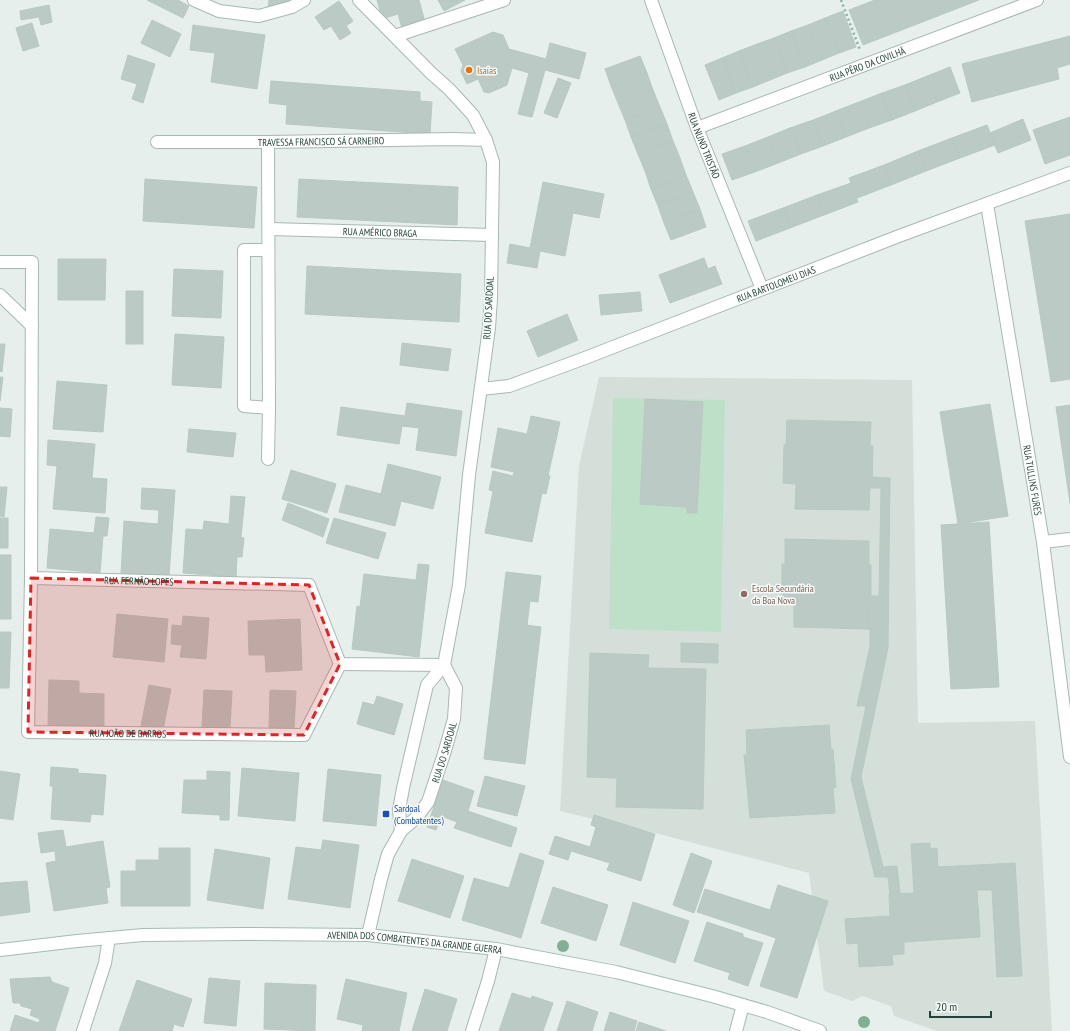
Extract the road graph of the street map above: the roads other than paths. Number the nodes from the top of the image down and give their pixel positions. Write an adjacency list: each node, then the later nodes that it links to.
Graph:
1 (194, 0): 2 (street)
2 (304, 0)
3 (359, 0): 7 (street, RUA DO SARDOAL)
4 (504, 0): 7 (street)
5 (651, 0): 8 (street, RUA NUNO TRISTÃO)
6 (1037, 0): 8 (street, RUA PÊRO DA COVILHÃ)
7 (395, 36): 9 (street, RUA DO SARDOAL)
8 (697, 128): 18 (street, RUA NUNO TRISTÃO)
9 (486, 140): 11 (street, TRAVESSA FRANCISCO SÁ CARNEIRO); 15 (street, RUA DO SARDOAL)
10 (156, 142): 11 (street, TRAVESSA FRANCISCO SÁ CARNEIRO)
11 (268, 142): 14 (street)
12 (1070, 173): 13 (street, RUA BARTOLOMEU DIAS)
13 (987, 204): 18 (street, RUA BARTOLOMEU DIAS); 25 (street, RUA TULLINS FURES)
14 (269, 229): 15 (street, RUA AMÉRICO BRAGA); 16 (street)
15 (492, 235): 21 (street, RUA DO SARDOAL)
16 (268, 250): 22 (street); 22 (street)
17 (0, 262): 20 (street)
18 (762, 289): 21 (street, RUA BARTOLOMEU DIAS)
19 (0, 295): 20 (street)
20 (32, 326): 26 (street)
21 (481, 389): 28 (street, RUA DO SARDOAL)
22 (269, 408): 23 (street)
23 (268, 460)
24 (1070, 539): 25 (street)
25 (1043, 542): 29 (street, RUA TULLINS FURES)
26 (31, 578): 27 (street, RUA FERNÃO LOPES); 27 (street, RUA JOÃO DE BARROS)
27 (340, 664): 28 (street)
28 (444, 665): 31 (street, RUA DO SARDOAL); 31 (street, RUA DO SARDOAL)
29 (1069, 736): 30 (street, RUA TULLINS FURES)
30 (1070, 758)
31 (401, 831): 32 (street, RUA DO SARDOAL)
32 (368, 935): 33 (street, AVENIDA DOS COMBATENTES DA GRANDE GUERRA); 34 (street, AVENIDA DOS COMBATENTES DA GRANDE GUERRA)
33 (109, 938): 35 (street, AVENIDA DOS COMBATENTES DA GRANDE GUERRA); 37 (street)
34 (496, 949): 36 (street, AVENIDA DOS COMBATENTES DA GRANDE GUERRA); 38 (street)
35 (0, 950)
36 (743, 1005): 39 (street); 40 (street, AVENIDA DOS COMBATENTES DA GRANDE GUERRA)
37 (83, 1031)
38 (472, 1031)
39 (736, 1031)
40 (820, 1031)

